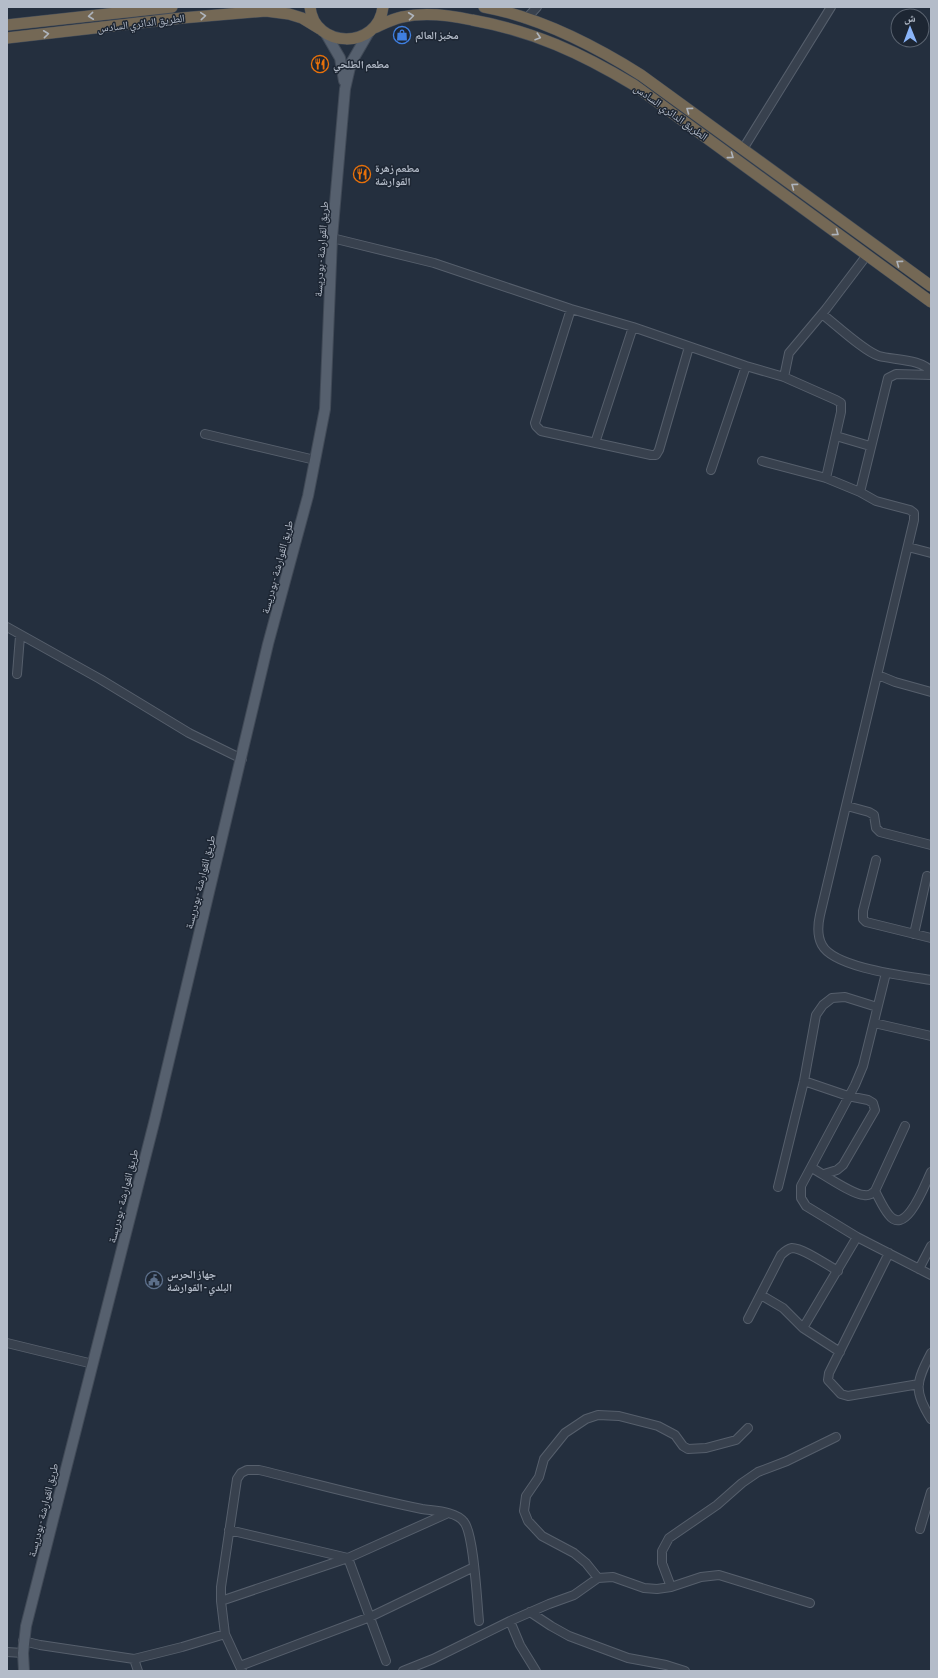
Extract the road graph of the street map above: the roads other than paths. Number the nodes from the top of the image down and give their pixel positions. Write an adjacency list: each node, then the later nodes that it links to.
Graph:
1 (172, 7): 8 (highway, الطريق الدائري السادس, one-way to 8)
2 (310, 7): 10 (highway)
3 (383, 7): 9 (highway)
4 (484, 7): 7 (highway, الطريق الدائري السادس)
5 (536, 7): 7 (street)
6 (829, 8): 15 (street)
7 (526, 19): 13 (highway, الطريق الدائري السادس, one-way to 7)
8 (7, 25)
9 (371, 30): 10 (highway, الطريق الدائري السادس); 12 (main road); 14 (highway, الطريق الدائري السادس, one-way to 14)
10 (323, 31): 11 (highway, الطريق الدائري السادس, one-way to 10); 12 (main road)
11 (7, 38)
12 (345, 89): 16 (main road, طريق القوارشة - بودريسة)
13 (726, 137): 14 (highway); 15 (highway, الطريق الدائري السادس)
14 (718, 146): 17 (highway, الطريق الدائري السادس, one-way to 17)
15 (743, 149): 18 (highway, الطريق الدائري السادس, one-way to 15)
16 (332, 238): 20 (street); 32 (main road, طريق القوارشة - بودريسة)
17 (867, 255): 19 (highway, الطريق الدائري السادس); 21 (street)
18 (931, 286)
19 (931, 302)
20 (571, 309): 22 (street); 30 (street)
21 (822, 314): 25 (street); 27 (street)
22 (633, 327): 23 (street); 30 (street)
23 (689, 346): 24 (street); 30 (street)
24 (746, 366): 27 (street); 34 (street)
25 (931, 372)
26 (931, 375): 31 (street)
27 (784, 377): 29 (street)
28 (205, 434): 32 (street)
29 (836, 436): 31 (street); 35 (street)
30 (595, 443)
31 (870, 446): 36 (street)
32 (315, 460): 44 (main road, طريق القوارشة - بودريسة)
33 (762, 461): 35 (street)
34 (711, 470)
35 (826, 478): 36 (street)
36 (860, 492): 37 (street)
37 (908, 547): 38 (street); 42 (street)
38 (931, 553)
39 (7, 627): 40 (street)
40 (20, 636): 41 (street); 44 (street)
41 (17, 674)
42 (878, 675): 43 (street); 45 (street)
43 (931, 692)
44 (242, 759): 76 (main road, طريق القوارشة - بودريسة)
45 (847, 806): 46 (street); 51 (street)
46 (931, 845)
47 (876, 860): 49 (street)
48 (927, 876): 49 (street)
49 (914, 934): 50 (street)
50 (931, 938)
51 (886, 973): 52 (street); 53 (street)
52 (931, 980)
53 (878, 1007): 54 (street); 56 (street)
54 (874, 1023): 55 (street); 57 (street)
55 (931, 1036)
56 (804, 1081): 57 (street); 62 (street)
57 (848, 1096): 59 (street); 61 (street)
58 (905, 1126): 63 (street)
59 (812, 1168): 61 (street); 64 (street)
60 (931, 1172): 63 (street)
61 (824, 1174): 63 (street)
62 (778, 1187)
63 (875, 1190)
64 (857, 1236): 66 (street); 68 (street)
65 (931, 1246): 67 (street)
66 (889, 1253): 67 (street); 74 (street)
67 (919, 1269): 69 (street)
68 (838, 1270): 70 (street); 72 (street)
69 (931, 1275)
70 (761, 1295): 71 (street); 72 (street)
71 (748, 1319)
72 (803, 1328): 74 (street)
73 (7, 1343): 76 (street)
74 (840, 1352): 77 (street)
75 (931, 1353): 77 (street)
76 (94, 1364): 96 (main road, طريق القوارشة - بودريسة)
77 (919, 1384): 78 (street)
78 (931, 1419)
79 (748, 1428): 87 (street)
80 (836, 1437): 88 (street)
81 (931, 1492): 83 (street)
82 (446, 1514): 84 (street); 85 (street); 86 (street)
83 (920, 1529)
84 (229, 1530): 85 (street); 89 (street)
85 (348, 1558): 89 (street); 92 (street)
86 (474, 1567): 92 (street); 93 (street)
87 (598, 1578): 88 (street); 91 (street)
88 (671, 1587): 90 (street)
89 (221, 1601): 95 (street)
90 (810, 1603)
91 (530, 1612): 94 (street); 106 (street)
92 (370, 1617): 100 (street); 101 (street)
93 (479, 1621)
94 (510, 1621): 104 (street); 105 (street)
95 (225, 1634): 99 (street); 101 (street)
96 (23, 1640): 98 (main road, طريق القوارشة - بودريسة); 99 (street)
97 (7, 1652): 98 (street)
98 (22, 1653): 102 (main road, طريق القوارشة - بودريسة)
99 (134, 1659): 103 (street)
100 (386, 1660)
101 (241, 1669)
102 (24, 1671)
103 (138, 1671)
104 (403, 1671)
105 (536, 1671)
106 (685, 1671)

